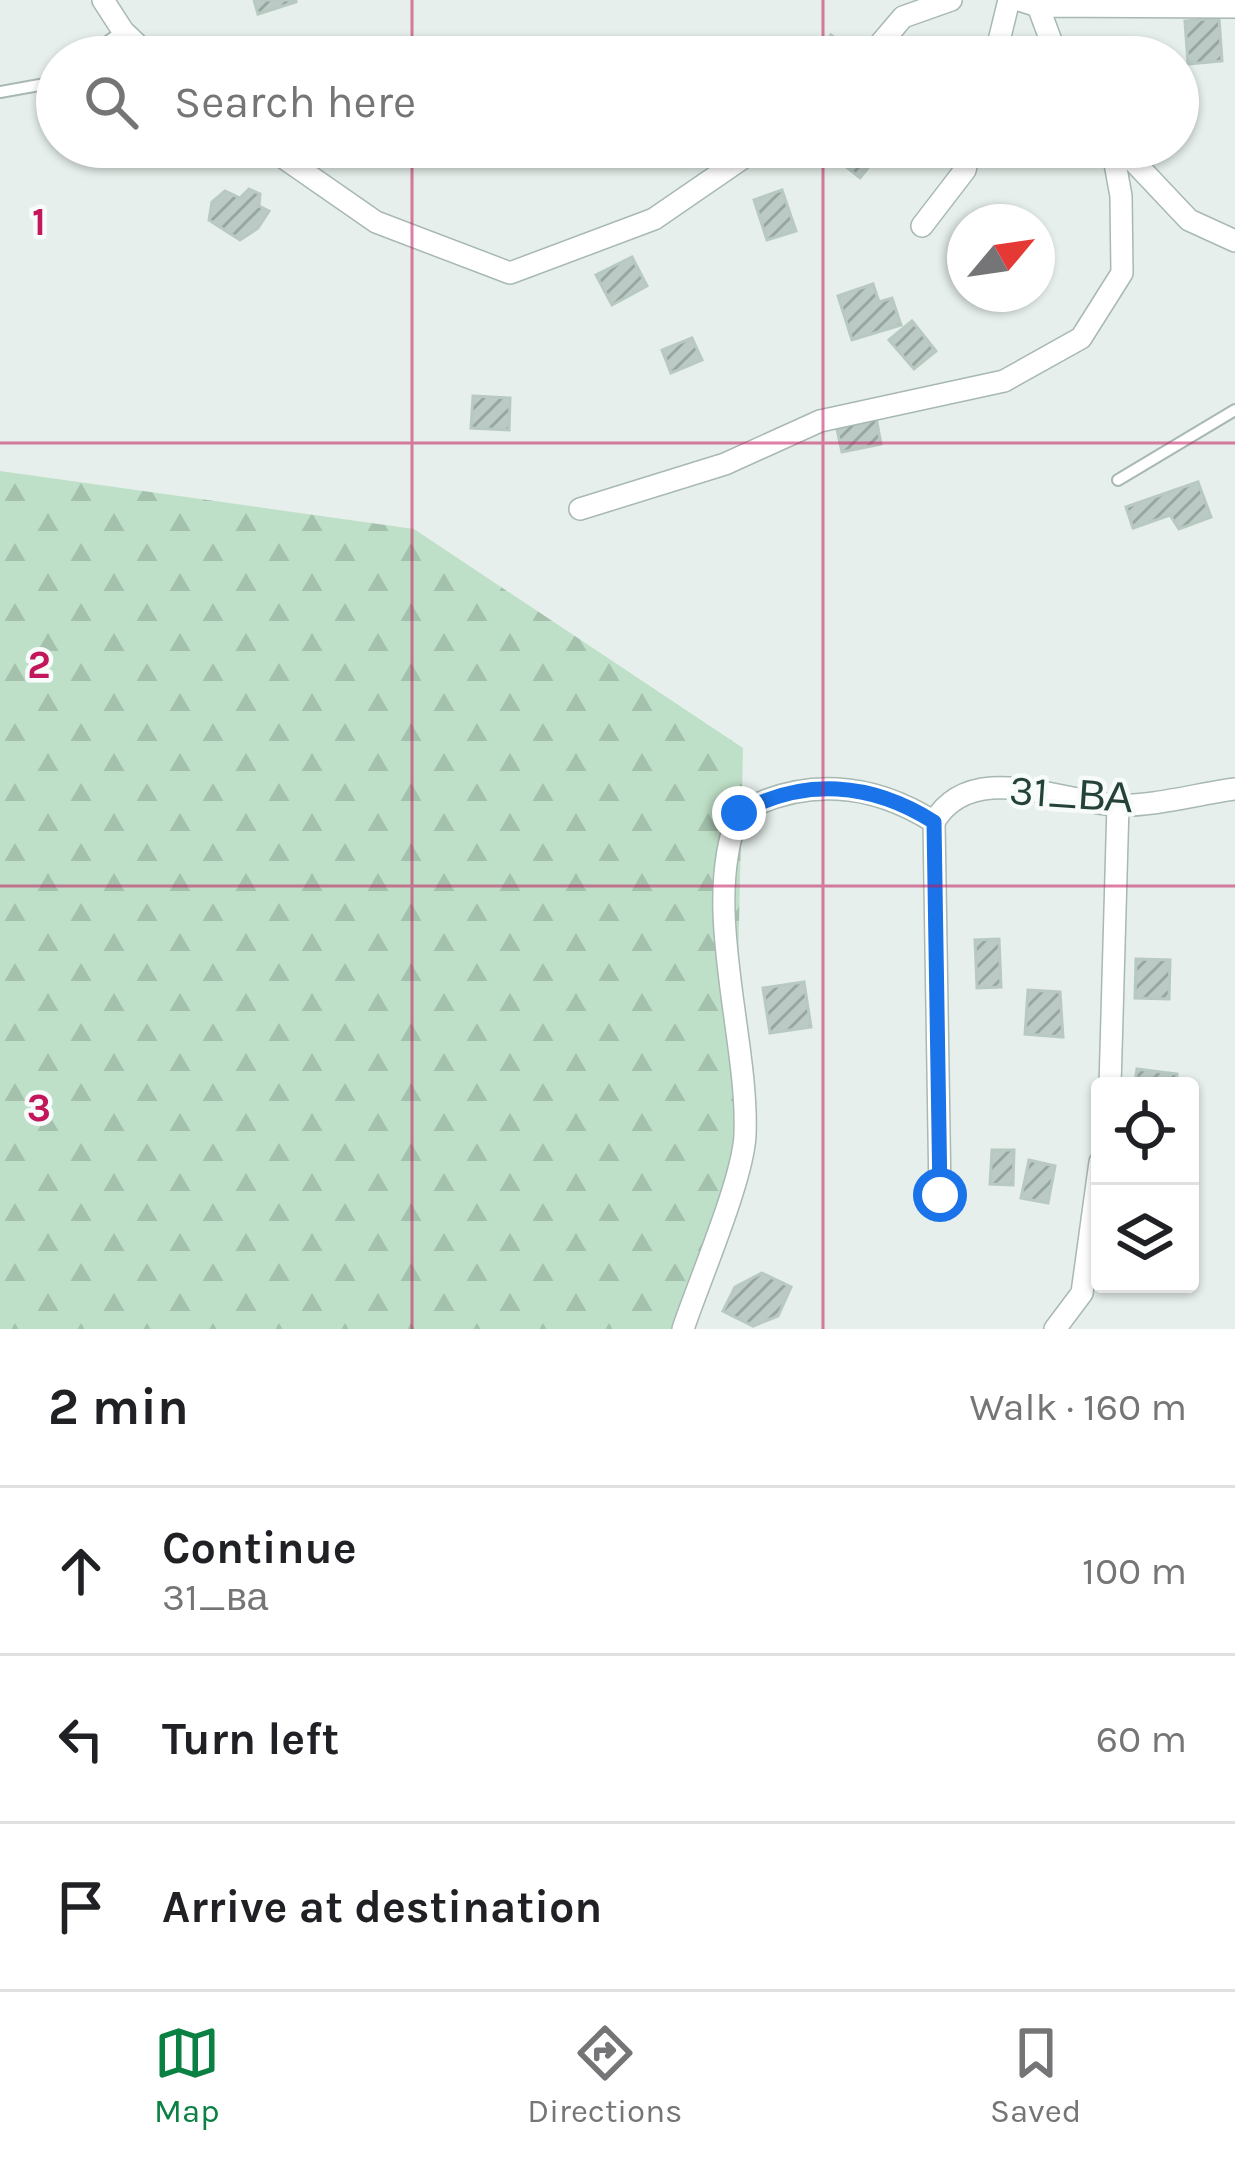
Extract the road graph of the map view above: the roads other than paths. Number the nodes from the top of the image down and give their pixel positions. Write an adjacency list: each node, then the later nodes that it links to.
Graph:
1 (103, 0): 6 (street)
2 (951, 0): 9 (street)
3 (1009, 0): 10 (street)
4 (1029, 3): 5 (street); 11 (street)
5 (1235, 7)
6 (123, 31): 7 (lane); 8 (street)
7 (116, 36)
8 (128, 36)
9 (886, 36)
10 (1000, 36)
11 (1046, 36)
12 (36, 86): 13 (lane)
13 (0, 92)
14 (298, 168): 15 (street)
15 (728, 168)
16 (966, 168): 19 (street)
17 (1118, 168): 23 (street)
18 (1137, 168): 20 (street)
19 (922, 226)
20 (1235, 241)
21 (1235, 410): 22 (lane)
22 (1118, 480)
23 (580, 509)
24 (1235, 789): 25 (street, 31_ВА)
25 (1118, 805): 26 (street, 31_ВА); 27 (street)
26 (934, 822): 29 (street); 30 (street)
27 (1110, 1077)
28 (1097, 1185): 31 (street)
29 (940, 1195)
30 (683, 1329)
31 (1055, 1329)

